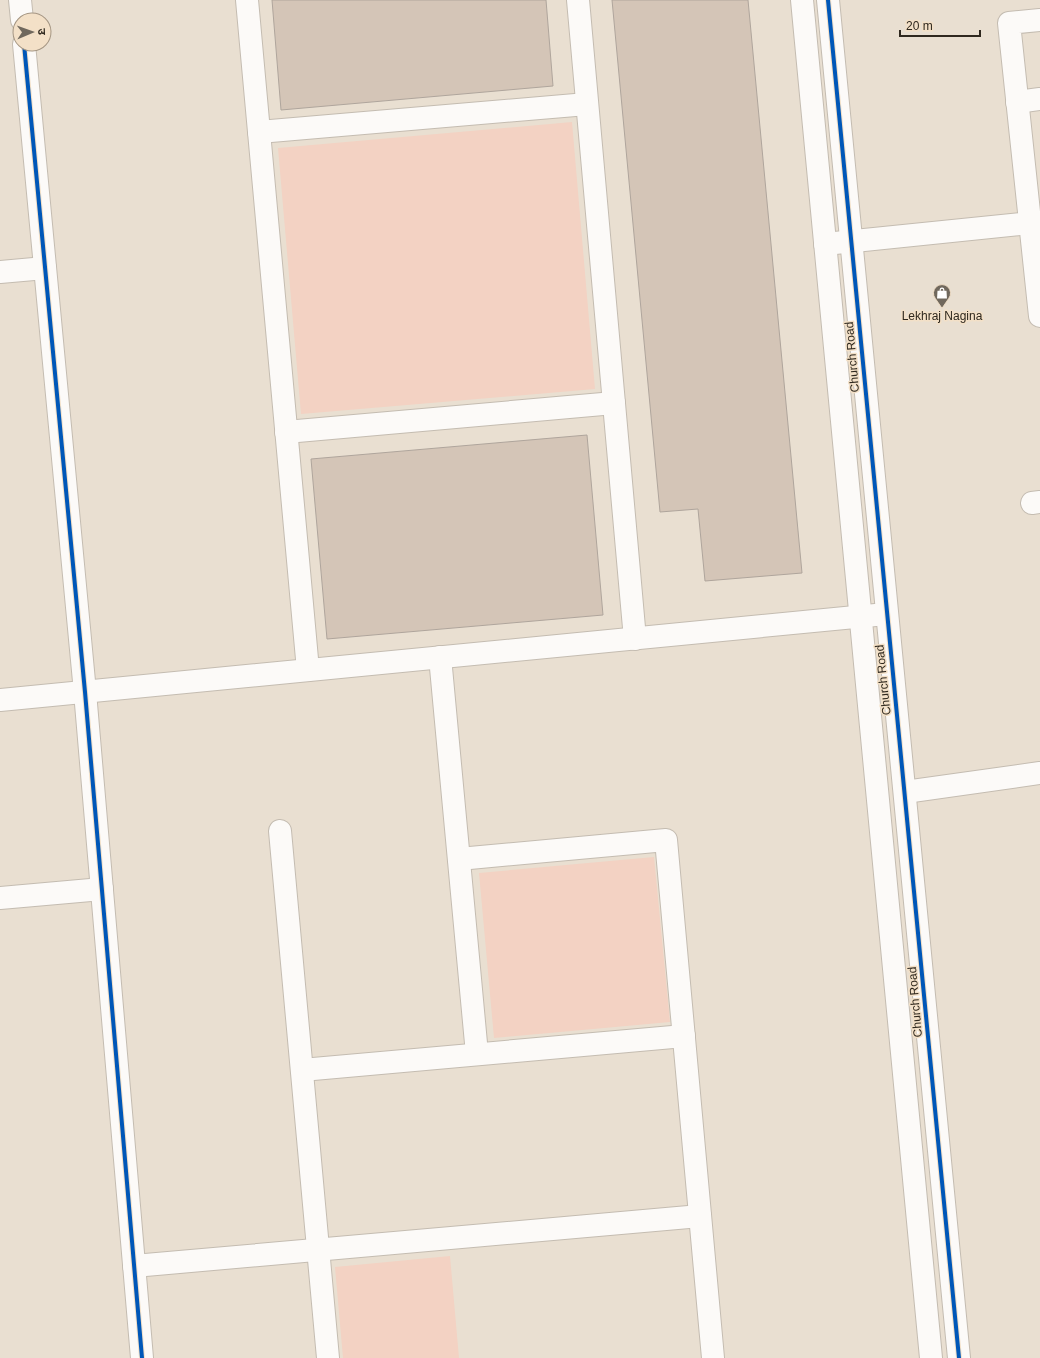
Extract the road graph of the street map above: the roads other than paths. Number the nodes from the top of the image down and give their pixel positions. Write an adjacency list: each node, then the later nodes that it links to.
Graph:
1 (20, 0): 6 (street)
2 (247, 0): 12 (street)
3 (578, 0): 11 (street)
4 (802, 0): 15 (street, Church Road)
5 (828, 0): 14 (street, Church Road)
6 (21, 12)
7 (1040, 20): 10 (street)
8 (25, 52): 16 (street)
9 (1040, 99): 10 (street)
10 (1017, 102): 13 (street)
11 (587, 104): 12 (street); 19 (street)
12 (259, 132): 20 (street)
13 (1035, 222): 14 (street); 18 (street)
14 (851, 242): 15 (street); 21 (street, Church Road)
15 (825, 244): 22 (street, Church Road)
16 (45, 268): 17 (street); 26 (street)
17 (0, 272)
18 (1040, 316)
19 (614, 403): 20 (street); 23 (street)
20 (286, 432): 25 (street)
21 (886, 614): 22 (street); 29 (street, Church Road)
22 (860, 617): 23 (street); 43 (street, Church Road)
23 (635, 639): 24 (street)
24 (440, 657): 25 (street); 31 (street)
25 (308, 670): 26 (street)
26 (85, 692): 27 (street); 32 (street)
27 (0, 700)
28 (1040, 774): 29 (street)
29 (906, 792): 44 (street, Church Road)
30 (280, 831): 36 (street)
31 (459, 859): 34 (street); 35 (street)
32 (102, 889): 33 (street); 39 (street)
33 (0, 898)
34 (684, 1036): 35 (street); 37 (street)
35 (477, 1054): 36 (street)
36 (302, 1070): 38 (street)
37 (700, 1216): 38 (street); 42 (street)
38 (318, 1250): 39 (street); 41 (street)
39 (134, 1266): 40 (street)
40 (142, 1358)
41 (328, 1358)
42 (713, 1358)
43 (931, 1358)
44 (959, 1358)

